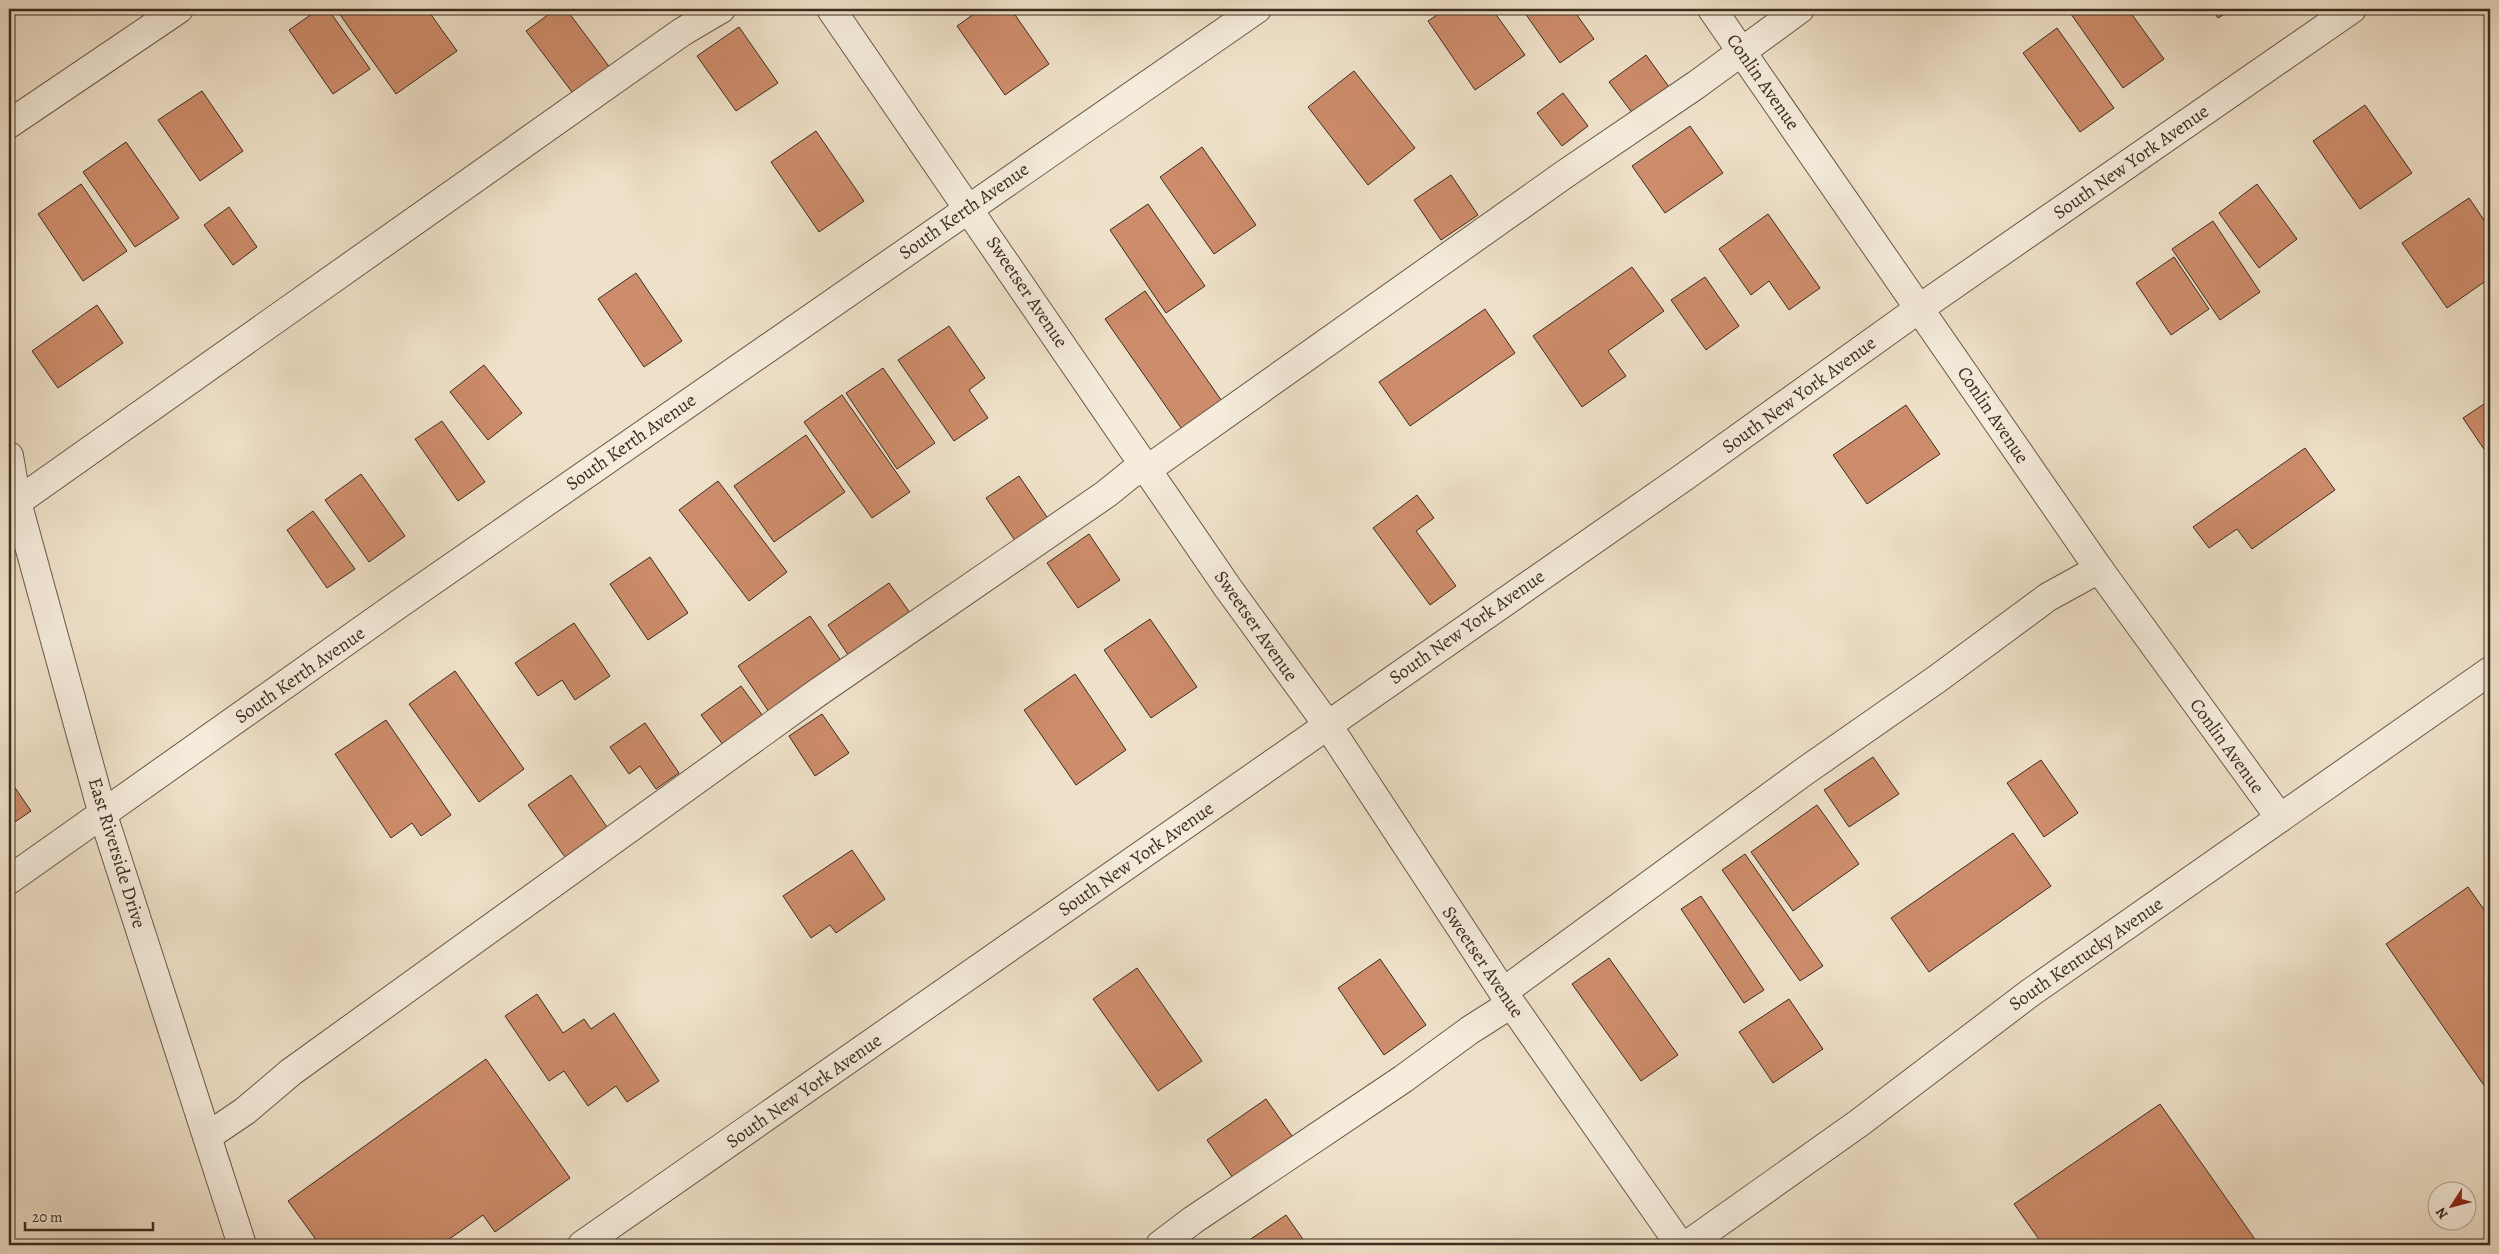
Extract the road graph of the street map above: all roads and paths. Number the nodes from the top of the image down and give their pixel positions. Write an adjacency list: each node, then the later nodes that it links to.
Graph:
1 (179, 9): 9 (street)
2 (721, 9): 14 (street)
3 (831, 9): 10 (street, Sweetser Avenue)
4 (1257, 9): 10 (street, South Kerth Avenue)
5 (1712, 9): 8 (street, Conlin Avenue)
6 (1800, 9): 8 (street)
7 (2352, 9): 11 (street, South New York Avenue)
8 (1741, 50): 11 (street, Conlin Avenue); 13 (street)
9 (9, 124)
10 (969, 208): 13 (street, Sweetser Avenue); 18 (street, South Kerth Avenue)
11 (1920, 308): 15 (street, Conlin Avenue); 17 (street, South New York Avenue)
12 (9, 456): 14 (street, East Riverside Drive)
13 (1148, 469): 17 (street, Sweetser Avenue); 22 (street)
14 (17, 502): 18 (street, East Riverside Drive)
15 (2099, 569): 19 (street, Conlin Avenue); 21 (street)
16 (2490, 671): 19 (street, South Kentucky Avenue)
17 (1327, 724): 21 (street, Sweetser Avenue); 24 (street, South New York Avenue)
18 (103, 814): 20 (street, South Kerth Avenue); 22 (street, East Riverside Drive)
19 (2280, 818): 27 (street, South Kentucky Avenue)
20 (9, 880)
21 (1507, 998): 25 (street); 26 (street, Sweetser Avenue)
22 (208, 1136): 23 (street, East Riverside Drive)
23 (242, 1245)
24 (582, 1245)
25 (1160, 1245)
26 (1680, 1245)
27 (1687, 1245)

